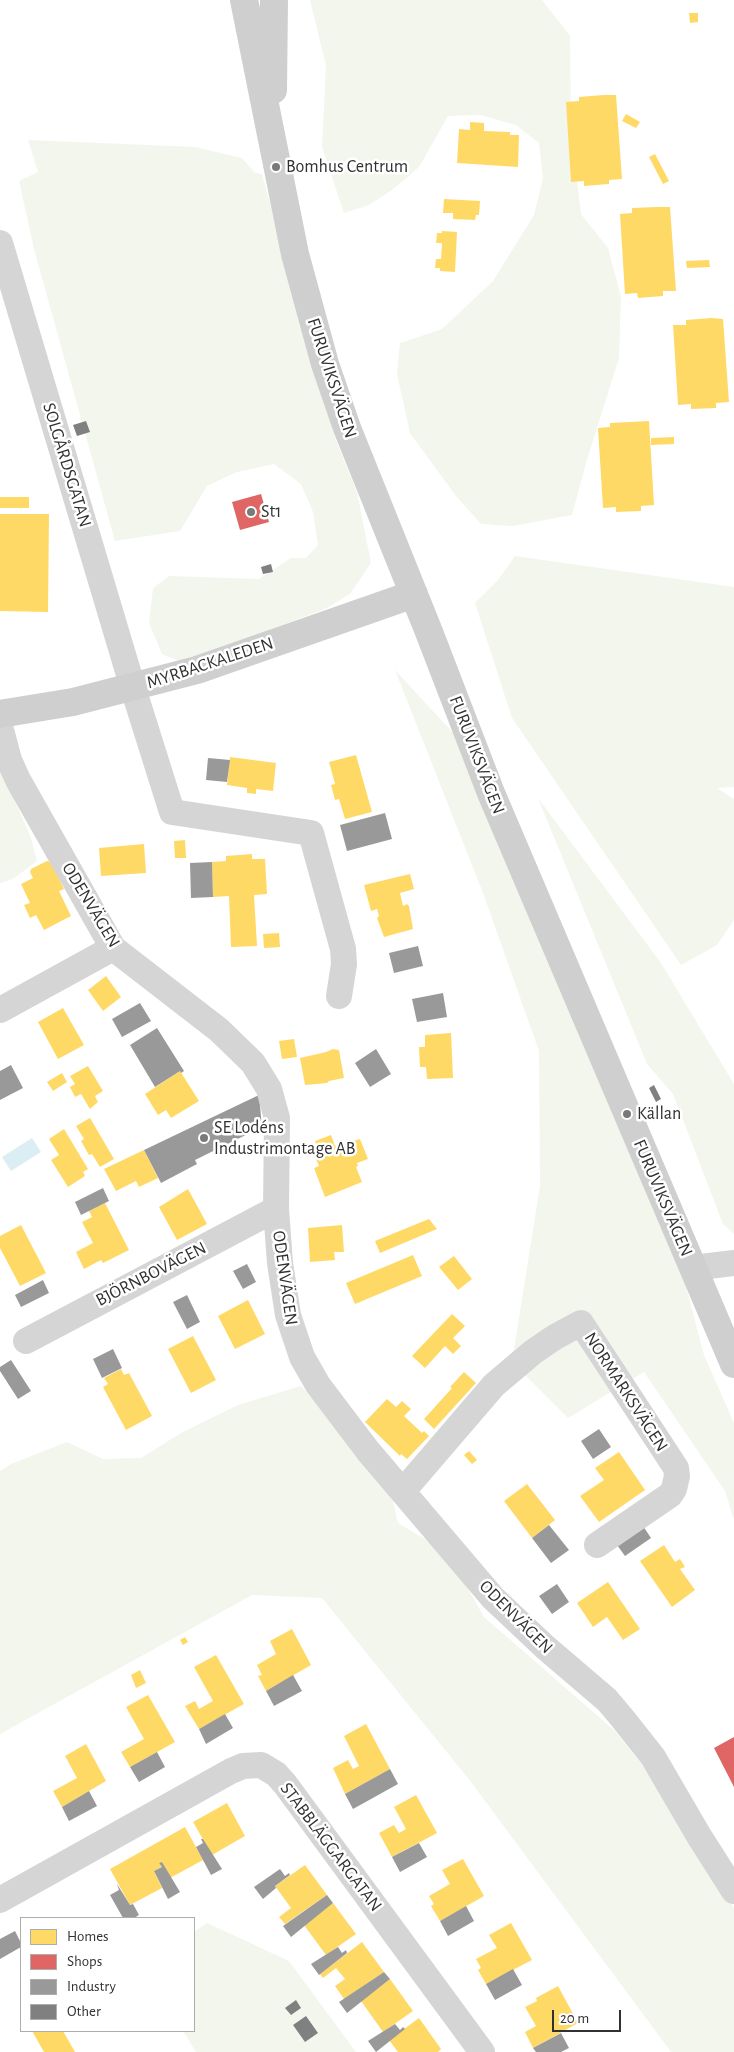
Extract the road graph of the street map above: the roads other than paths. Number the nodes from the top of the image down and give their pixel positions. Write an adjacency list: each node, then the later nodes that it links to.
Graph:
1 (244, 0): 3 (main road, FURUVIKSVÄGEN)
2 (274, 0): 3 (main road, FURUVIKSVÄGEN)
3 (272, 129): 5 (main road, FURUVIKSVÄGEN)
4 (0, 243): 6 (street, SOLGÅRDSGATAN)
5 (414, 594): 6 (main road, MYRBACKALEDEN); 14 (main road, FURUVIKSVÄGEN)
6 (133, 688): 7 (main road, MYRBACKALEDEN); 10 (street, SOLGÅRDSGATAN)
7 (0, 714)
8 (0, 726): 9 (street, ODENVÄGEN)
9 (113, 948): 11 (street); 12 (street, ODENVÄGEN)
10 (339, 996)
11 (0, 1010)
12 (276, 1209): 15 (street, BJÖRNBOVÄGEN); 17 (street, ODENVÄGEN)
13 (734, 1263): 14 (street)
14 (693, 1268): 16 (main road, FURUVIKSVÄGEN)
15 (26, 1341)
16 (734, 1364)
17 (404, 1491): 18 (street, NORMARKSVÄGEN); 19 (street, ODENVÄGEN)
18 (597, 1545)
19 (734, 1891)
20 (0, 1900): 21 (street, STABBLÄGGARGATAN)
21 (482, 2052)

